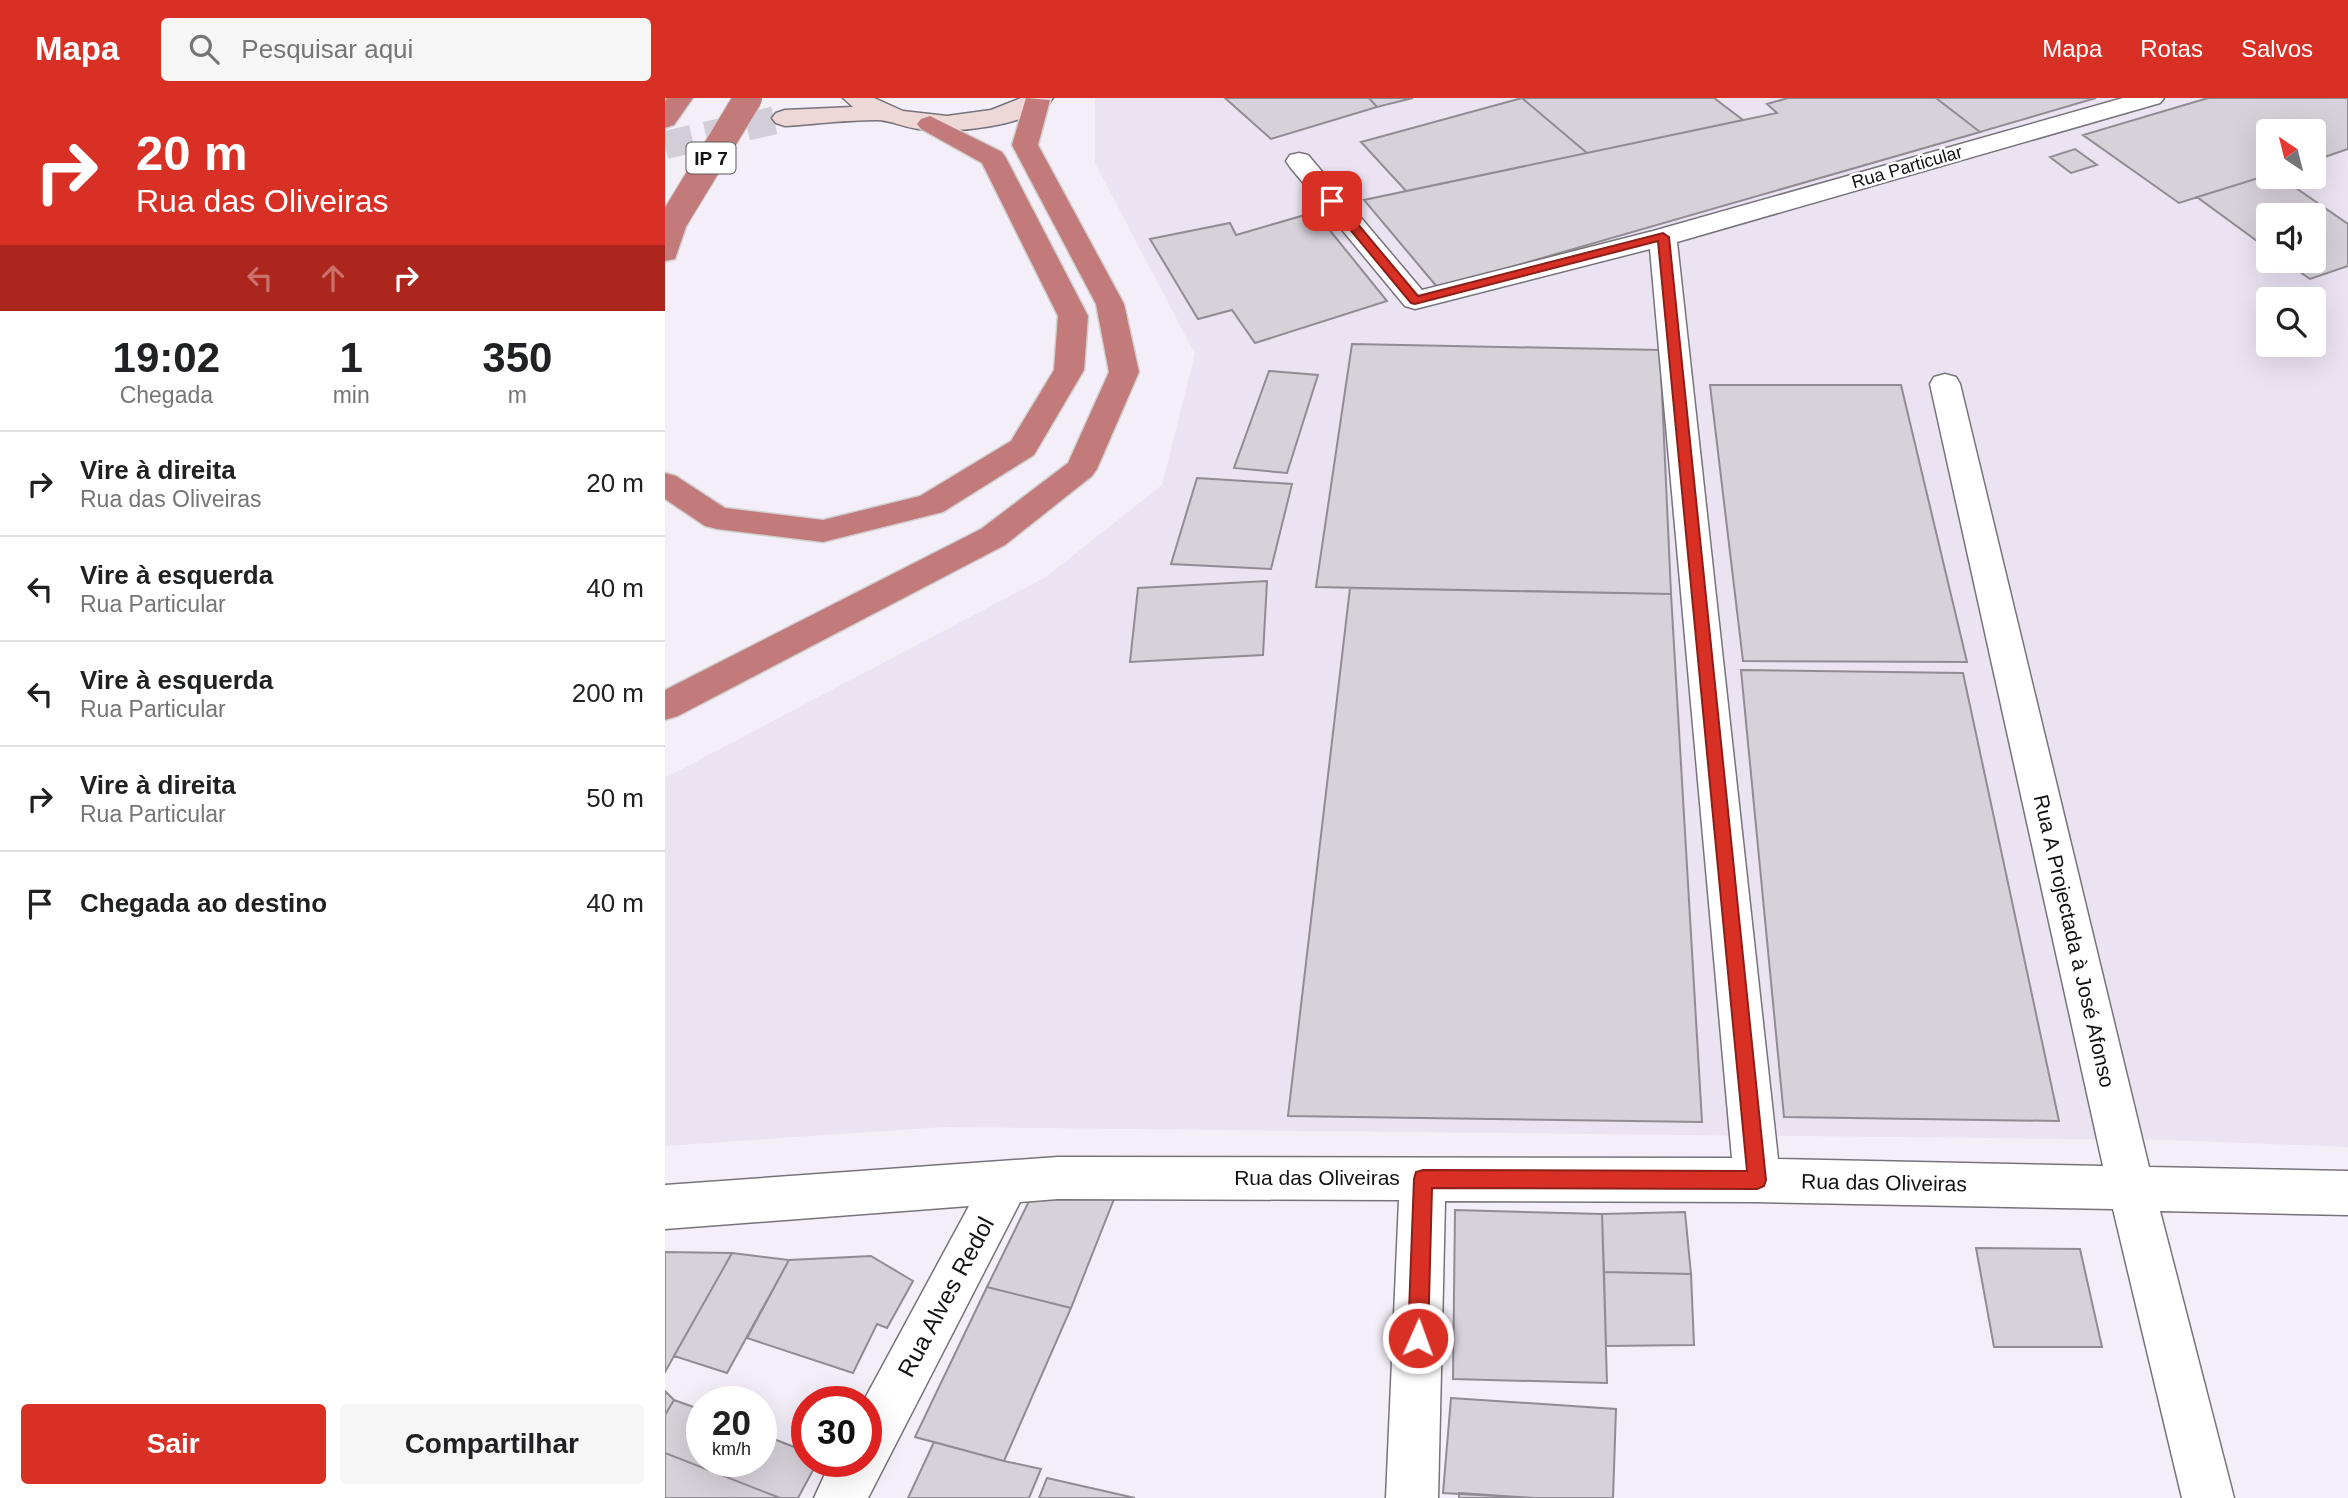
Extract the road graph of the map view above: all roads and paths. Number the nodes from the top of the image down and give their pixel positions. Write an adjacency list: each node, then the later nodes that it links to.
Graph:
1 (680, 98): 7 (highway, IP 7)
2 (748, 98): 10 (highway, IP 7, bridge)
3 (2151, 98): 11 (street, Rua Particular)
4 (1038, 99): 8 (street); 15 (highway)
5 (866, 105): 6 (street); 8 (street)
6 (785, 118)
7 (665, 120)
8 (930, 124): 14 (highway)
9 (1299, 161): 11 (street, Rua Particular)
10 (670, 227): 12 (highway)
11 (1663, 237): 17 (street)
12 (665, 253)
13 (1945, 384): 19 (street, Rua A Projectada à José Afonso)
14 (665, 484)
15 (665, 706)
16 (1423, 1179): 17 (street, Rua das Oliveiras); 18 (street, Rua das Oliveiras); 25 (street)
17 (1757, 1180): 19 (street, Rua das Oliveiras)
18 (1006, 1182): 21 (street, Rua das Oliveiras); 22 (street, Rua Alves Redol)
19 (2131, 1189): 20 (street, Rua das Oliveiras); 26 (street, Rua A Projectada à José Afonso)
20 (2348, 1193)
21 (665, 1207)
22 (882, 1418)
23 (851, 1477): 24 (street)
24 (840, 1498)
25 (1412, 1498)
26 (2208, 1498)

